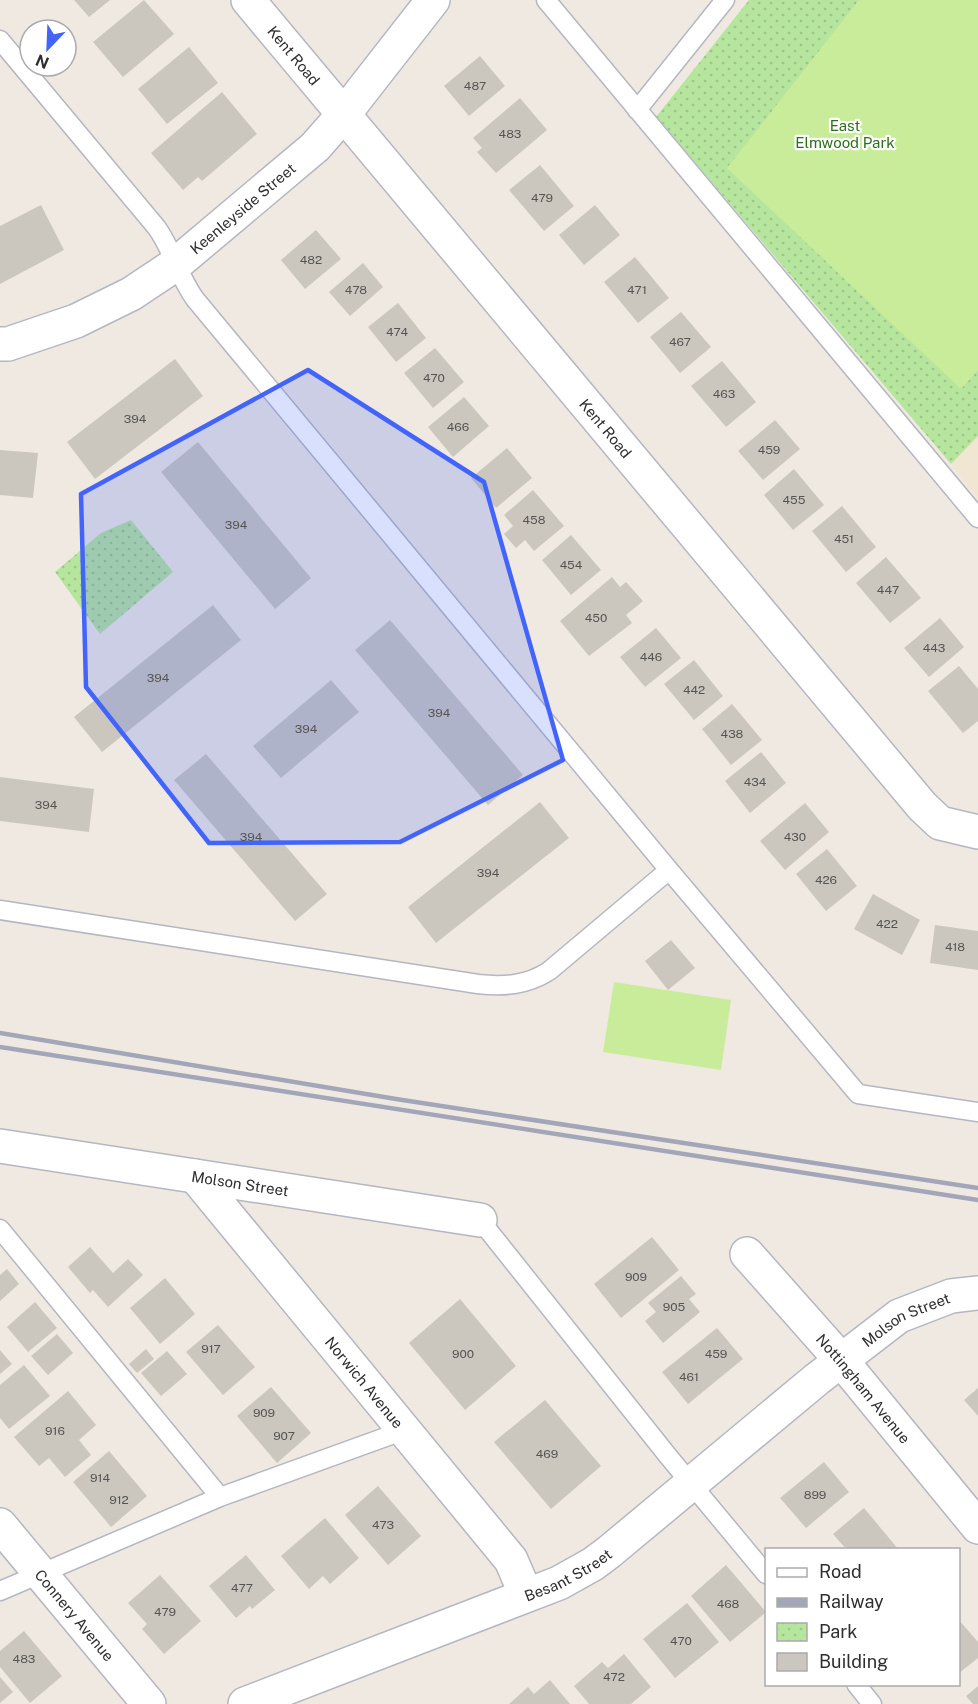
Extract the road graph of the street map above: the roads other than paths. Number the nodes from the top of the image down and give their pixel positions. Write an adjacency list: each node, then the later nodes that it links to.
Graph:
1 (248, 0): 7 (street, Kent Road)
2 (433, 0): 7 (street, Keenleyside Street)
3 (546, 0): 6 (lane)
4 (725, 0): 6 (lane)
5 (0, 40): 8 (lane)
6 (637, 110): 10 (lane)
7 (344, 114): 8 (street, Keenleyside Street); 11 (street, Kent Road)
8 (176, 264): 9 (street, Keenleyside Street); 12 (lane)
9 (0, 344)
10 (978, 518)
11 (978, 832)
12 (669, 870): 13 (lane); 14 (lane)
13 (0, 910)
14 (978, 1112)
15 (0, 1146): 16 (street, Molson Street)
16 (195, 1176): 17 (street, Molson Street); 22 (street, Norwich Avenue)
17 (480, 1220): 23 (lane)
18 (0, 1229): 24 (lane)
19 (747, 1254): 21 (street, Nottingham Avenue)
20 (978, 1293): 21 (street, Molson Street)
21 (841, 1360): 23 (street, Besant Street); 26 (street, Nottingham Avenue)
22 (405, 1430): 24 (lane); 30 (street, Norwich Avenue)
23 (692, 1484): 27 (lane); 30 (street, Besant Street)
24 (220, 1497): 28 (lane)
25 (0, 1525): 28 (street, Connery Avenue)
26 (978, 1527)
27 (765, 1573)
28 (42, 1575): 29 (lane); 32 (street, Connery Avenue)
29 (0, 1592)
30 (526, 1595): 33 (street, Besant Street)
31 (858, 1686): 34 (lane)
32 (149, 1704)
33 (245, 1704)
34 (872, 1704)

